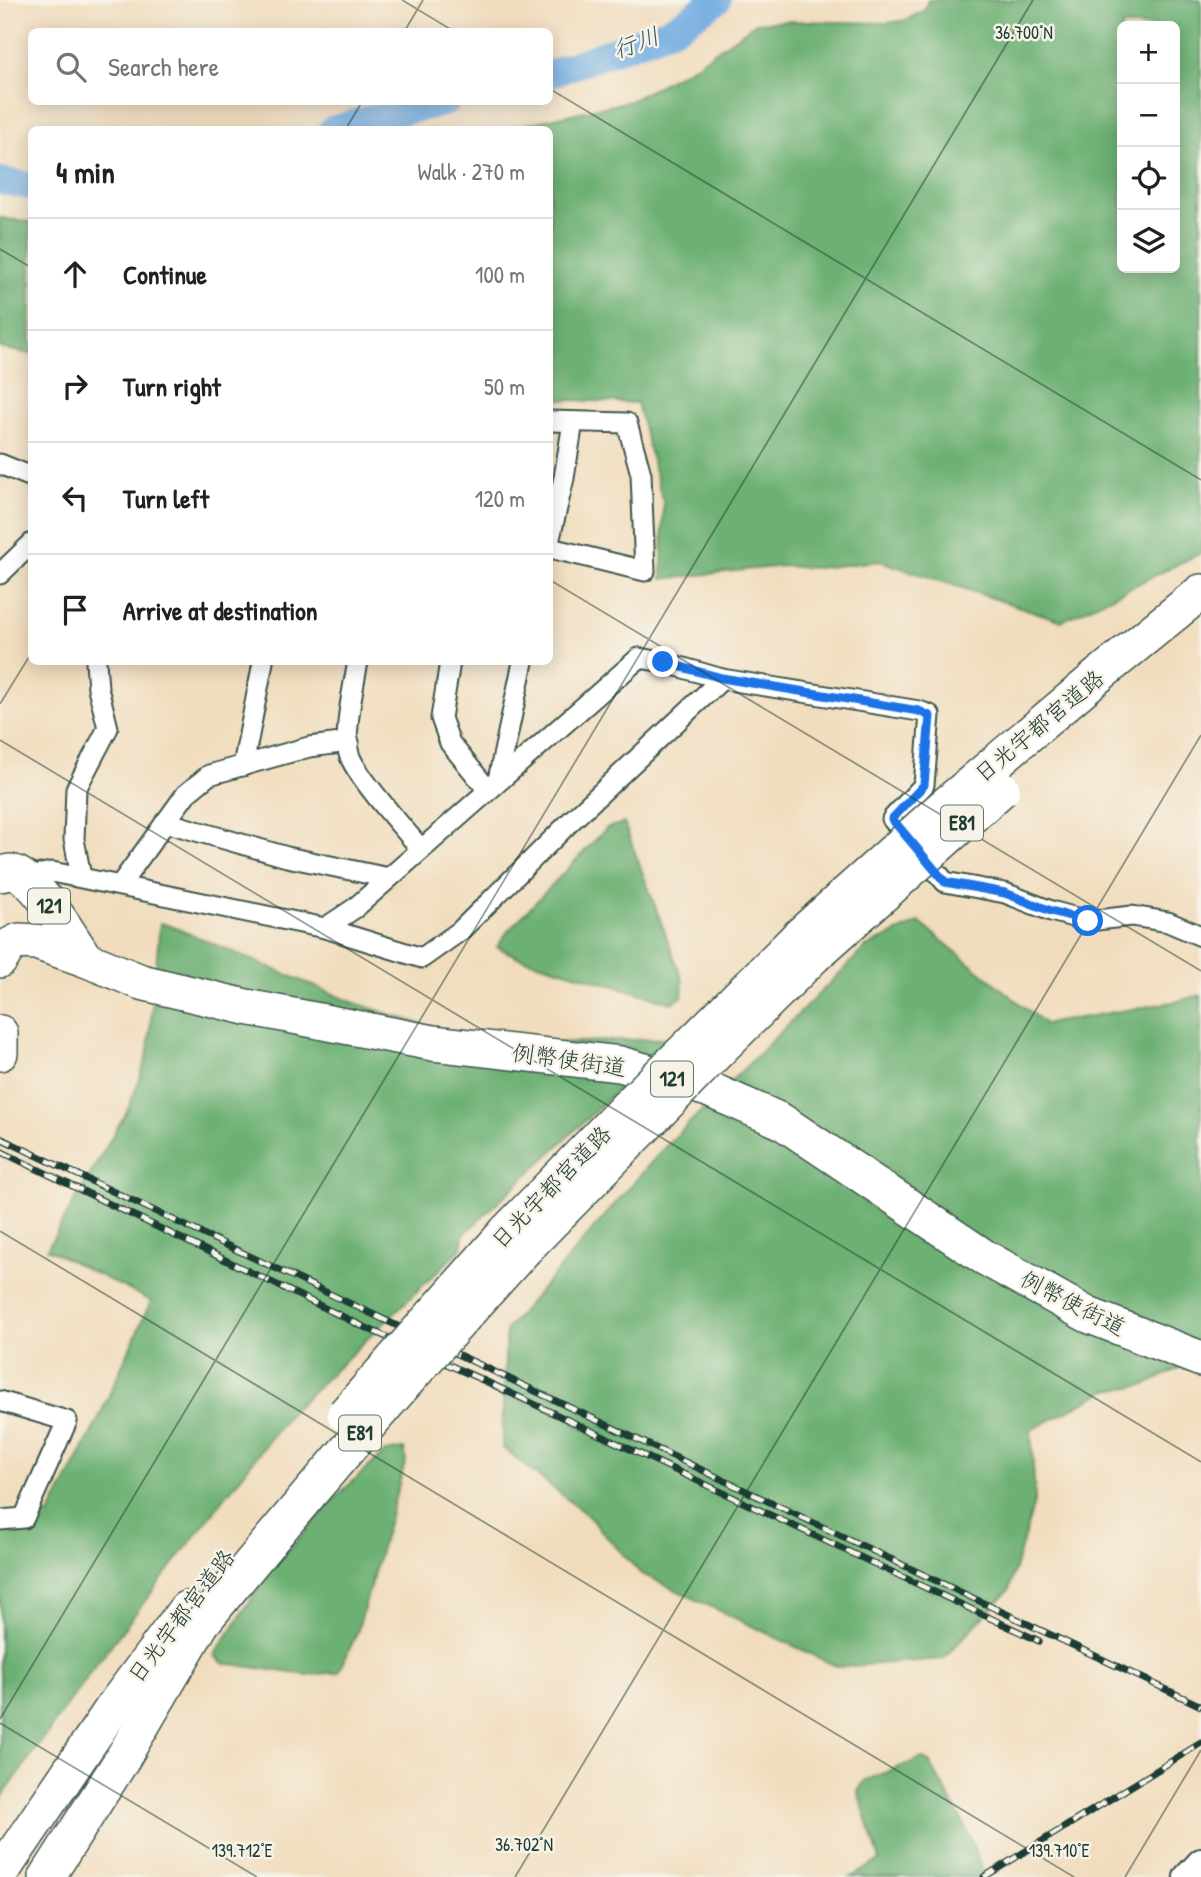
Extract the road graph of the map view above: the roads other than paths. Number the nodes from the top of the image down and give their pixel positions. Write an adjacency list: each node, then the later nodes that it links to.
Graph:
1 (553, 421): 2 (street)
2 (573, 422): 5 (street); 7 (street)
3 (0, 464): 4 (street)
4 (28, 475)
5 (553, 525)
6 (0, 548): 8 (street)
7 (553, 549)
8 (25, 550): 9 (street)
9 (0, 575)
10 (1201, 592): 18 (highway, 日光宇都宮道路 / E81)
11 (1201, 622): 18 (highway, 日光宇都宮道路 / E81)
12 (96, 665): 25 (street)
13 (262, 665): 20 (street)
14 (358, 665): 19 (street)
15 (450, 665): 21 (street)
16 (522, 665): 21 (street)
17 (722, 678): 21 (street); 28 (street); 29 (street)
18 (1106, 684): 37 (highway, 日光宇都宮道路 / E81, bridge)
19 (349, 742): 20 (street); 23 (street)
20 (243, 766): 22 (street)
21 (493, 785): 23 (street)
22 (165, 822): 26 (street); 27 (street)
23 (421, 849): 26 (street)
24 (9, 871): 25 (street); 30 (highway, 121)
25 (81, 877): 27 (street)
26 (389, 878): 28 (street)
27 (120, 885): 28 (street)
28 (325, 928)
29 (1201, 936)
30 (85, 959): 31 (highway, 例幣使街道 / 121); 34 (highway, 例幣使街道 / 121)
31 (0, 960)
32 (0, 1033): 33 (highway)
33 (0, 1053)
34 (1201, 1359)
35 (0, 1402): 36 (street)
36 (0, 1520)
37 (194, 1616): 39 (highway, 日光宇都宮道路 / E81); 40 (highway, 日光宇都宮道路 / E81); 41 (highway)
38 (1201, 1862): 42 (street)
39 (0, 1874)
40 (25, 1877)
41 (47, 1877)
42 (1186, 1877)

